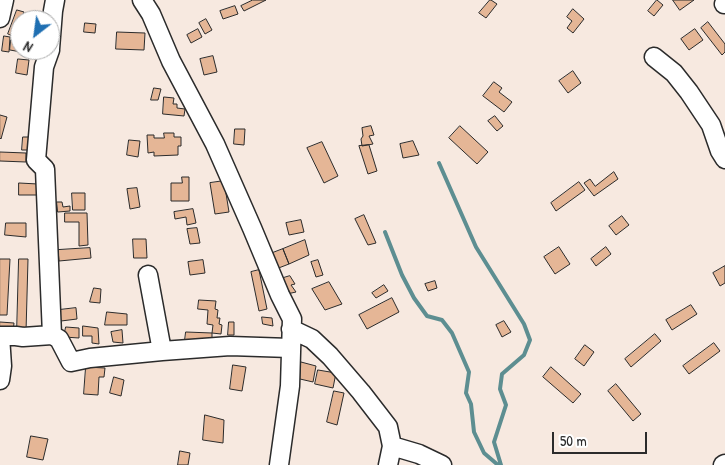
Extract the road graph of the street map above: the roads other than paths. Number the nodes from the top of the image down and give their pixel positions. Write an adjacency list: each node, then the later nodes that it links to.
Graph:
1 (4, 0): 3 (street)
2 (142, 0): 8 (street)
3 (0, 18)
4 (654, 57): 6 (street)
5 (46, 60): 9 (street)
6 (725, 159)
7 (148, 275): 11 (street)
8 (291, 329): 10 (street); 13 (street)
9 (52, 335): 11 (street); 12 (street)
10 (290, 348): 11 (street); 14 (street)
11 (162, 351)
12 (0, 380)
13 (392, 446): 15 (street); 16 (street)
14 (279, 465)
15 (388, 465)
16 (442, 465)

